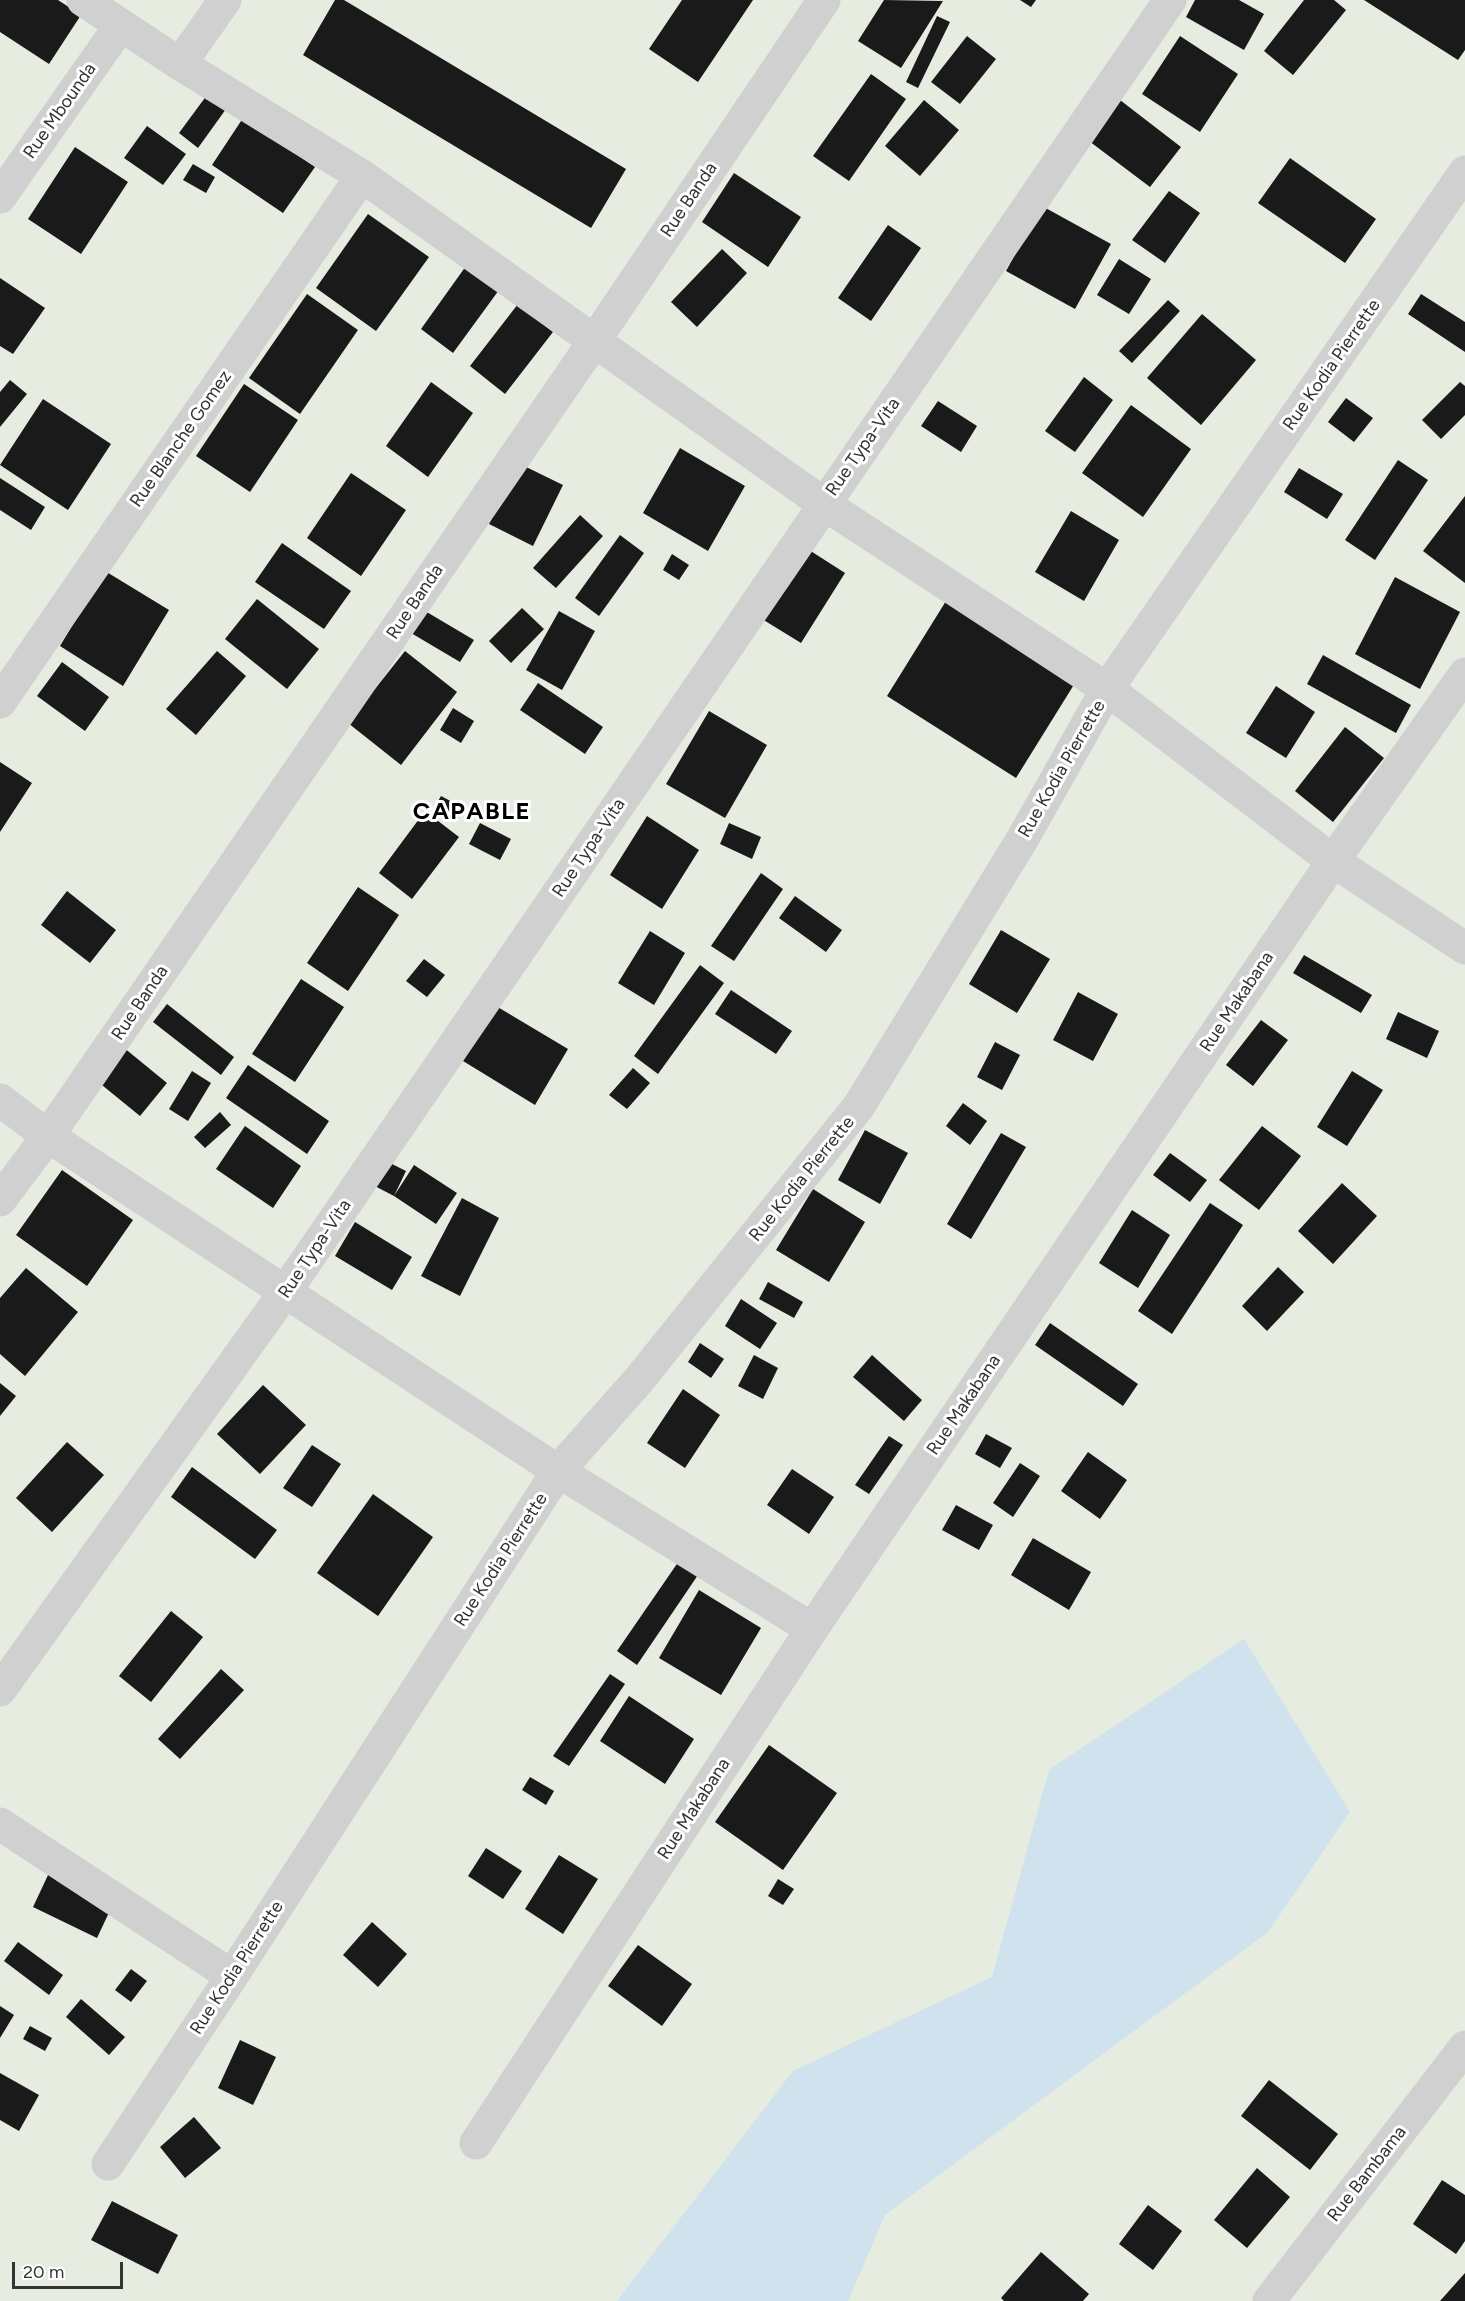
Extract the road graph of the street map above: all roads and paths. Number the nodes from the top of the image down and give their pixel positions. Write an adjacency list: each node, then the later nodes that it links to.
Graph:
1 (83, 0): 5 (street)
2 (225, 0): 6 (street)
3 (824, 0): 10 (street, Rue Banda)
4 (1170, 0): 11 (street, Rue Typa-Vita)
5 (120, 26): 6 (street); 9 (street, Rue Mbounda)
6 (180, 64): 8 (street)
7 (1465, 172): 13 (street, Rue Kodia Pierrette)
8 (362, 176): 10 (street); 14 (street, Rue Blanche Gomez)
9 (0, 197)
10 (595, 340): 11 (street); 18 (street, Rue Banda)
11 (824, 504): 13 (street); 20 (street, Rue Typa-Vita)
12 (1465, 674): 15 (street, Rue Makabana)
13 (1107, 689): 15 (street); 21 (street, Rue Kodia Pierrette)
14 (0, 702)
15 (1333, 861): 16 (street); 22 (street, Rue Makabana)
16 (1465, 948)
17 (0, 1100): 18 (street)
18 (48, 1136): 19 (street, Rue Banda); 20 (street)
19 (0, 1200)
20 (285, 1292): 21 (street); 23 (street, Rue Typa-Vita)
21 (558, 1471): 22 (street); 25 (street, Rue Kodia Pierrette)
22 (812, 1629): 27 (street, Rue Makabana)
23 (0, 1690)
24 (0, 1824): 25 (street)
25 (232, 1976): 28 (street, Rue Kodia Pierrette)
26 (1465, 2047): 29 (street, Rue Bambama)
27 (476, 2143)
28 (108, 2164)
29 (1269, 2301)

